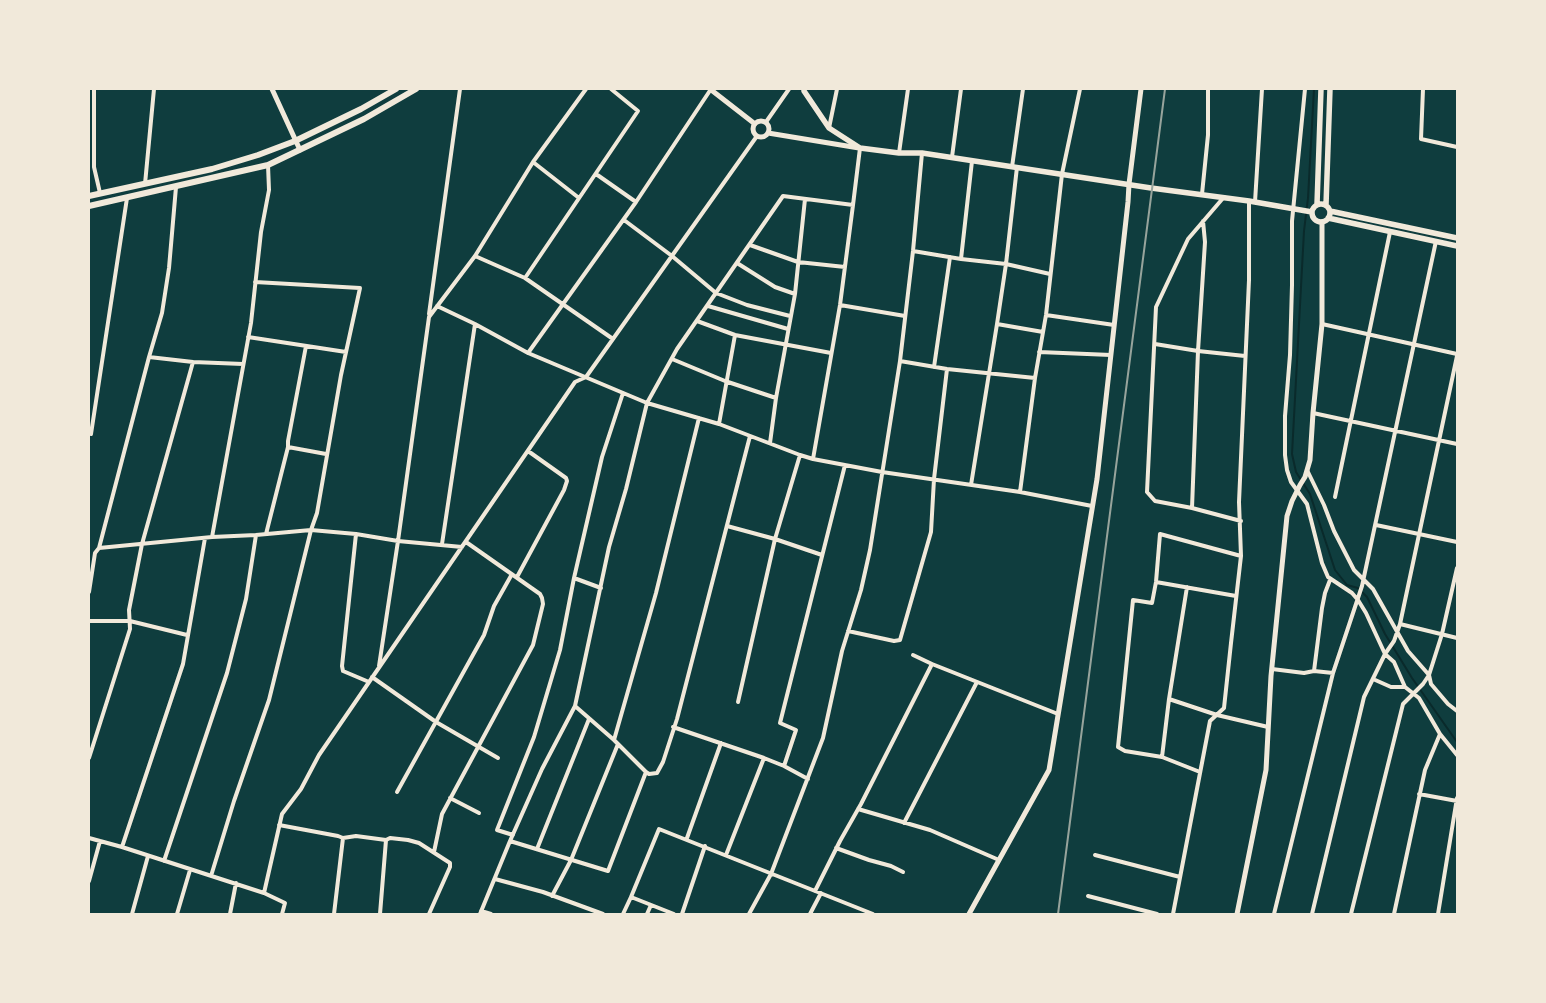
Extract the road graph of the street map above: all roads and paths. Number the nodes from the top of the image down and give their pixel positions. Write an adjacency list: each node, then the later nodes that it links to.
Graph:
1 (94, 89): 27 (street)
2 (154, 89): 45 (street)
3 (272, 89): 30 (street)
4 (396, 89): 30 (main road)
5 (416, 89): 33 (main road)
6 (460, 89): 94 (street)
7 (586, 89): 38 (street)
8 (611, 89): 43 (street)
9 (710, 89): 25 (street); 55 (street)
10 (789, 89): 24 (street)
11 (804, 89): 26 (main road)
12 (837, 89): 26 (street)
13 (908, 89): 34 (street)
14 (962, 89): 36 (street)
15 (1023, 89): 41 (street)
16 (1080, 89): 44 (street)
17 (1141, 89): 46 (street)
18 (1208, 89): 49 (street)
19 (1262, 89): 56 (street)
20 (1305, 89): 61 (street)
21 (1321, 89): 57 (main road)
22 (1330, 89): 59 (main road)
23 (1423, 89): 31 (street)
24 (766, 122): 25 (street); 28 (street)
25 (755, 124): 29 (street)
26 (829, 128): 32 (main road)
27 (91, 129): 40 (street)
28 (768, 134): 29 (street); 32 (street)
29 (757, 136): 75 (street)
30 (295, 141): 33 (street); 45 (main road)
31 (1457, 147)
32 (860, 148): 34 (main road); 58 (street)
33 (300, 150): 39 (main road)
34 (899, 153): 35 (main road)
35 (922, 153): 36 (main road); 73 (street)
36 (952, 157): 37 (main road)
37 (972, 161): 41 (main road); 77 (street)
38 (532, 162): 53 (street); 74 (street)
39 (268, 165): 47 (main road); 84 (street)
40 (94, 167): 42 (street); 48 (street)
41 (1015, 167): 44 (main road); 80 (street)
42 (89, 168)
43 (596, 174): 53 (street); 55 (street)
44 (1062, 174): 46 (main road); 82 (street)
45 (145, 184): 48 (main road)
46 (1129, 184): 49 (main road); 99 (street)
47 (176, 187): 52 (main road); 118 (street)
48 (100, 194): 50 (main road)
49 (1202, 194): 51 (main road)
50 (89, 196)
51 (1224, 197): 56 (main road); 66 (street)
52 (127, 198): 60 (main road); 137 (street)
53 (579, 198): 83 (street)
54 (804, 199): 58 (street); 71 (street); 78 (street)
55 (636, 202): 65 (street)
56 (1252, 202): 61 (main road); 117 (street)
57 (1317, 204): 59 (main road); 62 (main road)
58 (853, 205): 81 (street)
59 (1326, 205): 63 (main road)
60 (89, 206)
61 (1293, 208): 62 (main road); 152 (street)
62 (1311, 211): 67 (main road)
63 (1330, 211): 64 (main road); 69 (main road)
64 (1328, 218): 67 (main road); 68 (main road)
65 (624, 220): 75 (street); 87 (street)
66 (1203, 221): 107 (street); 110 (street)
67 (1322, 222): 98 (street)
68 (1390, 232): 70 (main road); 102 (street)
69 (1457, 238)
70 (1436, 241): 72 (main road); 108 (street)
71 (750, 244): 78 (street); 79 (street)
72 (1457, 246)
73 (913, 251): 76 (street); 93 (street)
74 (475, 256): 83 (street); 89 (street)
75 (672, 256): 85 (street); 105 (street)
76 (950, 257): 77 (street); 123 (street)
77 (961, 259): 80 (street)
78 (798, 262): 81 (street); 86 (street)
79 (737, 263): 85 (street); 86 (street)
80 (1006, 264): 82 (street); 97 (street)
81 (845, 267): 88 (street)
82 (1050, 274): 91 (street)
83 (525, 278): 87 (street)
84 (255, 282): 104 (street); 111 (street)
85 (716, 293): 90 (street); 92 (street)
86 (794, 294): 92 (street)
87 (563, 304): 105 (street); 113 (street)
88 (840, 305): 93 (street); 114 (street)
89 (437, 306): 94 (street); 96 (street)
90 (708, 306): 95 (street); 100 (street)
91 (1046, 314): 99 (street); 101 (street)
92 (790, 316): 100 (street)
93 (905, 316): 120 (street)
94 (428, 317): 168 (street)
95 (697, 321): 103 (street); 119 (street)
96 (475, 324): 113 (street); 172 (street)
97 (997, 324): 101 (street); 125 (street)
98 (1322, 324): 102 (street); 132 (street)
99 (1114, 325): 115 (street)
100 (788, 329): 106 (street)
101 (1043, 332): 112 (street)
102 (1369, 334): 108 (street); 134 (street)
103 (734, 335): 106 (street); 128 (street)
104 (248, 337): 109 (street); 122 (street)
105 (613, 339): 126 (street)
106 (786, 344): 114 (street); 130 (street)
107 (1155, 344): 110 (street); 156 (street)
108 (1414, 344): 116 (street); 136 (street)
109 (306, 346): 111 (street); 142 (street)
110 (1198, 351): 117 (street); 156 (street)
111 (346, 352): 144 (street)
112 (1039, 352): 115 (street); 127 (street)
113 (528, 353): 126 (street)
114 (831, 353): 146 (street)
115 (1111, 355): 155 (street)
116 (1457, 355): 139 (street)
117 (1245, 356): 157 (street)
118 (149, 358): 121 (street); 174 (street)
119 (672, 359): 128 (street); 131 (street)
120 (900, 361): 123 (street); 149 (street)
121 (193, 362): 122 (street); 171 (street)
122 (243, 364): 165 (street)
123 (934, 367): 124 (street)
124 (947, 369): 125 (street); 150 (street)
125 (988, 374): 127 (street); 151 (street)
126 (586, 377): 129 (street); 143 (street)
127 (1035, 378): 153 (street)
128 (725, 381): 130 (street); 135 (street)
129 (623, 393): 131 (street); 180 (street)
130 (776, 398): 140 (street)
131 (647, 403): 133 (street); 185 (street)
132 (1313, 413): 134 (street); 148 (street)
133 (699, 418): 135 (street); 222 (street)
134 (1351, 421): 136 (street); 154 (street)
135 (718, 424): 138 (street)
136 (1396, 431): 139 (street); 158 (street)
137 (89, 433)
138 (750, 436): 140 (street); 159 (street)
139 (1439, 440): 141 (street); 163 (street)
140 (770, 443): 145 (street)
141 (1457, 444)
142 (288, 447): 144 (street); 161 (street)
143 (528, 451): 169 (street); 179 (street)
144 (326, 454): 160 (street)
145 (800, 455): 146 (street); 167 (street)
146 (813, 459): 147 (street)
147 (845, 465): 149 (street); 175 (street)
148 (1307, 470): 152 (street); 182 (street)
149 (882, 472): 150 (street); 192 (street)
150 (934, 479): 151 (street); 192 (street)
151 (971, 485): 153 (street)
152 (1297, 491): 181 (street); 201 (street)
153 (1020, 492): 155 (street)
154 (1335, 497)
155 (1092, 506): 215 (street)
156 (1192, 508): 157 (street)
157 (1241, 521): 176 (street)
158 (1376, 525): 163 (street); 182 (street)
159 (727, 526): 167 (street); 219 (street)
160 (310, 530): 161 (street); 162 (street); 264 (street)
161 (266, 534): 164 (street)
162 (356, 534): 168 (street); 207 (street)
163 (1419, 534): 170 (street); 191 (street)
164 (256, 535): 165 (street); 260 (street)
165 (212, 537): 166 (street)
166 (205, 538): 171 (street); 195 (street)
167 (775, 539): 175 (street); 212 (street)
168 (398, 541): 172 (street); 200 (street)
169 (466, 542): 173 (street); 178 (street)
170 (1457, 542)
171 (142, 544): 174 (street); 190 (street)
172 (442, 544): 173 (street)
173 (462, 547): 200 (street)
174 (100, 548): 186 (street)
175 (822, 555): 231 (street)
176 (1241, 556): 183 (street); 187 (street)
177 (1457, 568): 194 (street)
178 (512, 574): 179 (street); 218 (street)
179 (517, 577): 225 (street)
180 (574, 578): 185 (street); 243 (street)
181 (1330, 580): 188 (street); 202 (street)
182 (1364, 580): 188 (street); 193 (street)
183 (1156, 582): 184 (street); 227 (street)
184 (1186, 587): 187 (street); 211 (street)
185 (601, 588): 213 (street)
186 (89, 592)
187 (1236, 596): 216 (street)
188 (1358, 600): 197 (street); 203 (street)
189 (89, 621): 190 (street)
190 (130, 621): 195 (street); 228 (street)
191 (1400, 624): 193 (street); 194 (street)
192 (848, 631): 234 (street)
193 (1397, 633): 197 (street); 204 (street)
194 (1442, 634): 196 (street); 204 (street)
195 (188, 635): 251 (street)
196 (1457, 638)
197 (1386, 654): 206 (street); 209 (street)
198 (913, 655): 199 (street)
199 (932, 664): 208 (street); 239 (street)
200 (379, 668): 205 (street)
201 (1272, 669): 202 (street); 220 (street)
202 (1314, 671): 203 (street)
203 (1333, 673): 299 (street)
204 (1429, 676): 210 (street); 214 (street)
205 (372, 677): 207 (street); 218 (street)
206 (1373, 679): 209 (street); 300 (street)
207 (369, 682): 242 (street)
208 (977, 682): 215 (street); 241 (street)
209 (1405, 687): 210 (street)
210 (1414, 691): 221 (street); 301 (street)
211 (1169, 699): 216 (street); 227 (street)
212 (738, 702)
213 (575, 706): 217 (street); 243 (street)
214 (1457, 711)
215 (1058, 714): 259 (street)
216 (1216, 715): 220 (street); 233 (street)
217 (589, 719): 222 (street); 253 (street)
218 (436, 722): 225 (street); 235 (street)
219 (674, 727): 223 (street); 232 (street)
220 (1268, 727): 298 (street)
221 (1440, 734): 226 (street); 236 (street)
222 (614, 740): 224 (street)
223 (721, 743): 230 (street); 246 (street)
224 (618, 744): 232 (street); 258 (street)
225 (478, 747): 229 (street); 237 (street)
226 (1457, 755)
227 (1162, 756): 233 (street)
228 (89, 758)
229 (498, 758)
230 (764, 758): 231 (street); 255 (street)
231 (784, 766): 234 (street)
232 (646, 772): 258 (street)
233 (1200, 772): 265 (street)
234 (808, 778): 263 (street)
235 (397, 792)
236 (1419, 794): 238 (street); 302 (street)
237 (450, 798): 240 (street); 254 (street)
238 (1457, 799): 303 (street)
239 (858, 808): 241 (street); 252 (street)
240 (479, 812)
241 (904, 823): 259 (street)
242 (279, 825): 245 (street); 270 (street)
243 (513, 835): 249 (street)
244 (89, 838): 248 (street)
245 (344, 838): 247 (street); 282 (street)
246 (687, 838): 250 (street); 274 (street)
247 (386, 840): 254 (street); 283 (street)
248 (100, 841): 251 (street); 267 (street)
249 (510, 841): 253 (street); 266 (street)
250 (705, 846): 255 (street); 290 (street)
251 (122, 847): 257 (street)
252 (836, 848): 262 (street); 269 (street)
253 (537, 849): 258 (street)
254 (434, 852): 284 (street)
255 (726, 855): 263 (street)
256 (1095, 855): 265 (street)
257 (148, 856): 260 (street); 278 (street)
258 (571, 860): 272 (street)
259 (998, 860): 294 (street)
260 (164, 861): 261 (street)
261 (190, 870): 264 (street); 279 (street)
262 (903, 872)
263 (771, 874): 269 (street); 291 (street)
264 (211, 876): 268 (street)
265 (1180, 877): 297 (street)
266 (495, 879): 272 (street); 277 (street)
267 (89, 881)
268 (236, 883): 270 (street); 280 (street)
269 (815, 891): 271 (street)
270 (264, 893): 281 (street)
271 (821, 893): 292 (street); 293 (street)
272 (552, 896): 286 (street)
273 (1088, 896): 276 (street)
274 (631, 897): 275 (street); 287 (street)
275 (651, 905): 288 (street); 289 (street)
276 (1133, 909): 295 (street); 296 (street)
277 (481, 913): 285 (street)
278 (132, 914)
279 (177, 914)
280 (230, 914)
281 (282, 914)
282 (334, 914)
283 (380, 914)
284 (429, 914)
285 (491, 914)
286 (603, 914)
287 (623, 914)
288 (647, 914)
289 (674, 914)
290 (682, 914)
291 (749, 914)
292 (810, 914)
293 (873, 914)
294 (969, 914)
295 (1131, 914)
296 (1157, 914)
297 (1173, 914)
298 (1237, 914)
299 (1274, 914)
300 (1312, 914)
301 (1351, 914)
302 (1394, 914)
303 (1438, 914)

